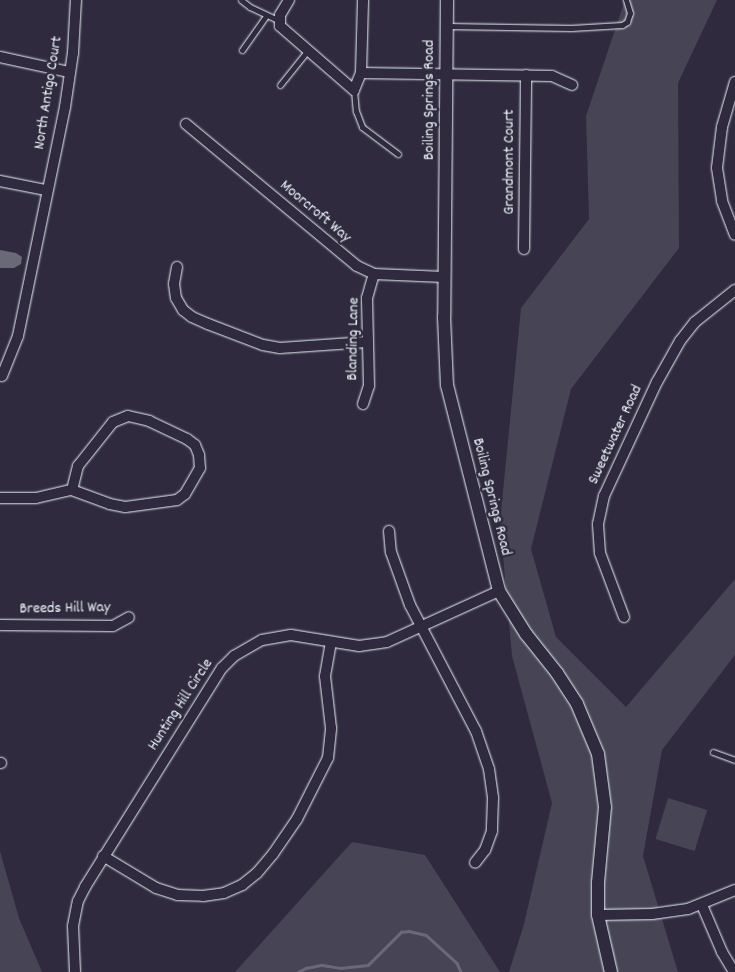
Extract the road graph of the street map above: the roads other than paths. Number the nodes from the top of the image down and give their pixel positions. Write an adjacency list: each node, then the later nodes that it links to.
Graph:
1 (76, 0): 13 (street, North Antigo Court)
2 (241, 0): 7 (lane)
3 (289, 0): 8 (street)
4 (364, 0): 14 (street)
5 (447, 0): 9 (street, Boiling Springs Road)
6 (626, 0): 9 (lane)
7 (266, 16): 8 (lane); 10 (lane)
8 (280, 21): 11 (street)
9 (446, 26): 15 (street, Boiling Springs Road)
10 (242, 50)
11 (308, 50): 18 (lane); 20 (street)
12 (0, 57): 13 (street)
13 (69, 72): 24 (street, North Antigo Court)
14 (361, 73): 15 (street); 20 (street)
15 (447, 74): 16 (street); 29 (street, Boiling Springs Road)
16 (526, 75): 19 (street); 26 (street, Grandmont Court)
17 (735, 82): 25 (street)
18 (280, 85)
19 (572, 86)
20 (354, 90): 22 (lane)
21 (186, 124): 28 (street, Moorcroft Way)
22 (398, 154)
23 (0, 181): 24 (street)
24 (46, 190): 32 (street, North Antigo Court)
25 (735, 235)
26 (524, 249)
27 (177, 267): 31 (street)
28 (374, 274): 29 (street, Moorcroft Way); 31 (street, Blanding Lane)
29 (444, 277): 37 (street, Boiling Springs Road)
30 (735, 290): 39 (street, Sweetwater Road)
31 (367, 342): 33 (street, Blanding Lane)
32 (2, 376)
33 (363, 404)
34 (72, 490): 34 (street); 35 (street)
35 (0, 498)
36 (389, 531): 41 (street)
37 (499, 591): 41 (street, Hunting Hill Circle); 49 (street, Boiling Springs Road)
38 (128, 617): 40 (street, Breeds Hill Way)
39 (624, 618)
40 (0, 625)
41 (421, 628): 42 (street, Hunting Hill Circle); 46 (street)
42 (332, 643): 45 (street, Hunting Hill Circle); 45 (street)
43 (712, 752): 44 (lane)
44 (735, 760)
45 (103, 856): 50 (street, Hunting Hill Circle)
46 (475, 863)
47 (735, 890): 48 (street)
48 (702, 905): 49 (street); 52 (street)
49 (598, 915): 51 (street, Boiling Springs Road)
50 (76, 972)
51 (611, 972)
52 (734, 972)

